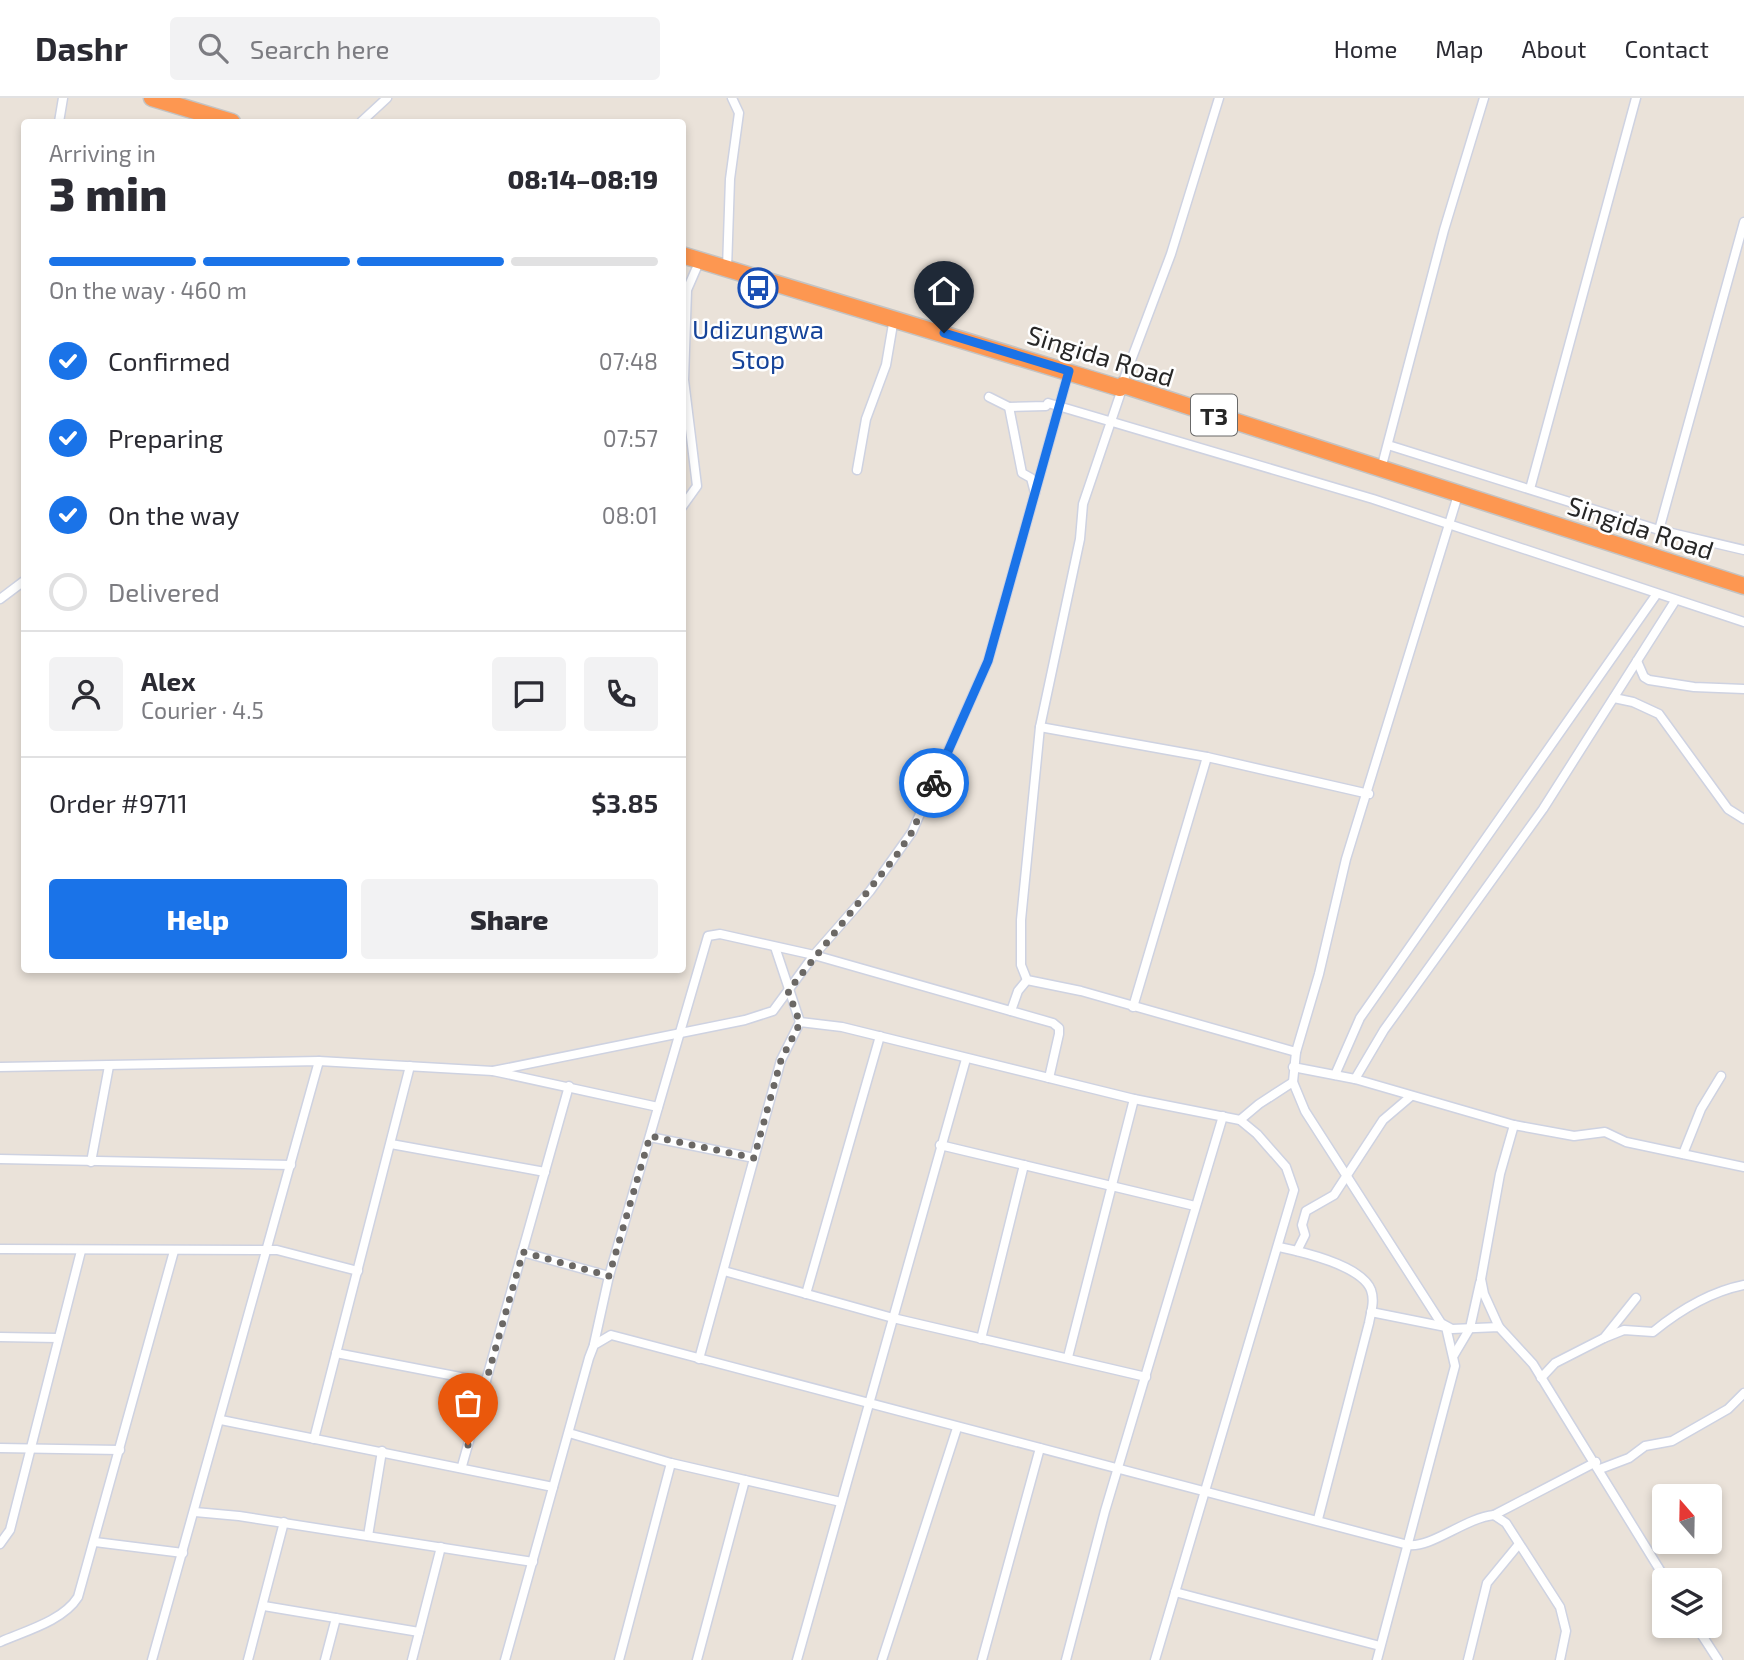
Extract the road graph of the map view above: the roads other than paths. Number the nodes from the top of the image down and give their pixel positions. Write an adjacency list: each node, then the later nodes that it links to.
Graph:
1 (63, 98): 8 (street)
2 (152, 98): 9 (highway)
3 (387, 98): 10 (street)
4 (733, 98): 14 (street)
5 (1219, 98): 18 (street)
6 (1484, 98): 24 (street)
7 (1636, 98): 27 (street)
8 (60, 119)
9 (222, 119)
10 (366, 119)
11 (1744, 222): 32 (street)
12 (686, 256): 13 (highway, Singida Road / T3)
13 (700, 260): 14 (highway, Singida Road / T3); 16 (street)
14 (727, 269): 15 (highway, Singida Road / T3)
15 (894, 318): 17 (highway, Singida Road / T3); 25 (street)
16 (686, 320)
17 (1069, 371): 18 (highway, Singida Road / T3); 21 (street)
18 (1122, 386): 23 (street); 26 (highway, Singida Road / T3)
19 (989, 397): 22 (street)
20 (686, 401): 30 (street)
21 (1059, 405): 22 (street); 23 (street); 28 (street)
22 (1009, 407): 28 (street)
23 (1113, 420): 31 (street); 43 (street)
24 (1388, 445): 26 (street); 27 (street)
25 (857, 470)
26 (1381, 470): 29 (highway, Singida Road / T3)
27 (1530, 489): 32 (street)
28 (1035, 493): 48 (street)
29 (1458, 495): 31 (street); 35 (highway, Singida Road / T3)
30 (686, 501)
31 (1449, 524): 36 (street); 45 (street)
32 (1659, 530): 33 (street)
33 (1744, 550)
34 (21, 583): 37 (street)
35 (1744, 586)
36 (1656, 596): 38 (street); 64 (street)
37 (0, 599)
38 (1675, 601): 39 (street); 40 (street)
39 (1744, 622)
40 (1637, 661): 41 (street); 42 (street)
41 (1744, 690)
42 (1614, 698): 46 (street); 67 (street)
43 (1040, 727): 44 (street); 49 (street)
44 (1206, 757): 45 (street); 51 (street)
45 (1369, 794): 56 (street)
46 (1744, 819)
47 (775, 947): 48 (street); 50 (street); 54 (street)
48 (814, 955): 50 (street); 52 (street)
49 (1027, 980): 51 (street); 52 (street)
50 (788, 991): 53 (street); 54 (street)
51 (1133, 1007): 56 (street)
52 (1012, 1011): 66 (street)
53 (800, 1023): 55 (street); 80 (street)
54 (678, 1035): 63 (street); 72 (street)
55 (880, 1036): 57 (street); 102 (street)
56 (1296, 1052): 62 (street)
57 (966, 1059): 66 (street); 78 (street)
58 (319, 1061): 59 (street); 60 (street); 83 (street)
59 (109, 1066): 61 (street); 82 (street)
60 (410, 1066): 63 (street); 77 (street)
61 (0, 1067)
62 (1293, 1067): 64 (street); 68 (street)
63 (493, 1071): 69 (street)
64 (1335, 1074): 67 (street)
65 (1721, 1076): 79 (street)
66 (1049, 1078): 71 (street)
67 (1355, 1079): 70 (street)
68 (1293, 1082): 74 (street); 87 (street)
69 (569, 1086): 72 (street); 86 (street)
70 (1410, 1097): 75 (street); 87 (street)
71 (1134, 1099): 73 (street); 88 (street)
72 (658, 1107): 76 (street)
73 (1223, 1116): 74 (street); 89 (street)
74 (1240, 1121): 90 (street)
75 (1514, 1125): 79 (street); 100 (street)
76 (650, 1136): 80 (street); 99 (street)
77 (391, 1144): 86 (street); 97 (street)
78 (940, 1145): 84 (street); 105 (street)
79 (1683, 1154): 85 (street)
80 (754, 1158): 98 (street)
81 (0, 1159): 82 (street)
82 (91, 1162): 83 (street)
83 (291, 1165): 96 (street)
84 (1024, 1165): 88 (street); 112 (street)
85 (1744, 1167)
86 (545, 1172): 95 (street)
87 (1347, 1175): 94 (street); 106 (street)
88 (1112, 1186): 89 (street); 116 (street)
89 (1195, 1206): 118 (street)
90 (1279, 1247): 94 (street); 138 (street)
91 (0, 1249): 92 (street)
92 (81, 1251): 93 (street); 110 (street)
93 (174, 1251): 96 (street); 130 (street)
94 (1297, 1251): 104 (street)
95 (523, 1252): 99 (street); 120 (street)
96 (265, 1253): 97 (street); 123 (street)
97 (358, 1271): 114 (street)
98 (723, 1271): 102 (street); 117 (street)
99 (609, 1276): 113 (street)
100 (1481, 1279): 107 (street); 108 (street)
101 (1744, 1285): 111 (street)
102 (806, 1294): 105 (street)
103 (1636, 1298): 111 (street)
104 (1371, 1312): 106 (street); 142 (street)
105 (893, 1318): 112 (street); 122 (street)
106 (1446, 1327): 108 (street); 115 (street)
107 (1499, 1327): 108 (street); 119 (street)
108 (1470, 1328): 115 (street)
109 (0, 1337): 110 (street)
110 (58, 1338): 128 (street)
111 (1604, 1338): 119 (street)
112 (981, 1339): 116 (street)
113 (594, 1345): 117 (street); 125 (street)
114 (336, 1353): 120 (street); 126 (street)
115 (1454, 1355): 148 (street)
116 (1068, 1357): 118 (street)
117 (699, 1359): 122 (street)
118 (1146, 1377): 135 (street)
119 (1541, 1378): 133 (street)
120 (486, 1382): 134 (street)
121 (1744, 1393): 133 (street)
122 (868, 1405): 124 (street); 139 (street)
123 (221, 1420): 126 (street); 140 (street)
124 (957, 1428): 129 (street); 168 (street)
125 (569, 1433): 132 (street); 137 (street)
126 (314, 1438): 131 (street)
127 (0, 1448): 128 (street)
128 (28, 1448): 130 (street); 146 (street)
129 (1040, 1448): 135 (street); 169 (street)
130 (120, 1450): 145 (street)
131 (382, 1451): 134 (street); 144 (street)
132 (671, 1463): 136 (street); 165 (street)
133 (1598, 1465): 141 (street); 152 (street)
134 (462, 1466): 137 (street)
135 (1120, 1469): 138 (street); 170 (street)
136 (745, 1480): 139 (street); 166 (street)
137 (554, 1487): 151 (street)
138 (1205, 1491): 142 (street); 153 (street)
139 (841, 1502): 167 (street)
140 (195, 1512): 143 (street); 150 (street)
141 (1494, 1515): 147 (street); 148 (street)
142 (1318, 1519): 148 (street)
143 (285, 1522): 144 (street); 154 (street)
144 (368, 1536): 149 (street)
145 (95, 1542): 150 (street); 158 (street)
146 (0, 1544)
147 (1519, 1544): 173 (street); 174 (street)
148 (1408, 1545): 159 (street)
149 (441, 1547): 151 (street); 156 (street)
150 (183, 1553): 160 (street)
151 (533, 1562): 164 (street)
152 (1659, 1568)
153 (1175, 1592): 159 (street); 171 (street)
154 (264, 1606): 155 (street); 161 (street)
155 (336, 1618): 156 (street); 162 (street)
156 (419, 1632): 163 (street)
157 (1704, 1638): 175 (street)
158 (0, 1643)
159 (1381, 1646): 172 (street)
160 (152, 1660)
161 (248, 1660)
162 (325, 1660)
163 (412, 1660)
164 (505, 1660)
165 (619, 1660)
166 (697, 1660)
167 (797, 1660)
168 (882, 1660)
169 (982, 1660)
170 (1066, 1660)
171 (1156, 1660)
172 (1377, 1660)
173 (1468, 1660)
174 (1560, 1660)
175 (1718, 1660)

